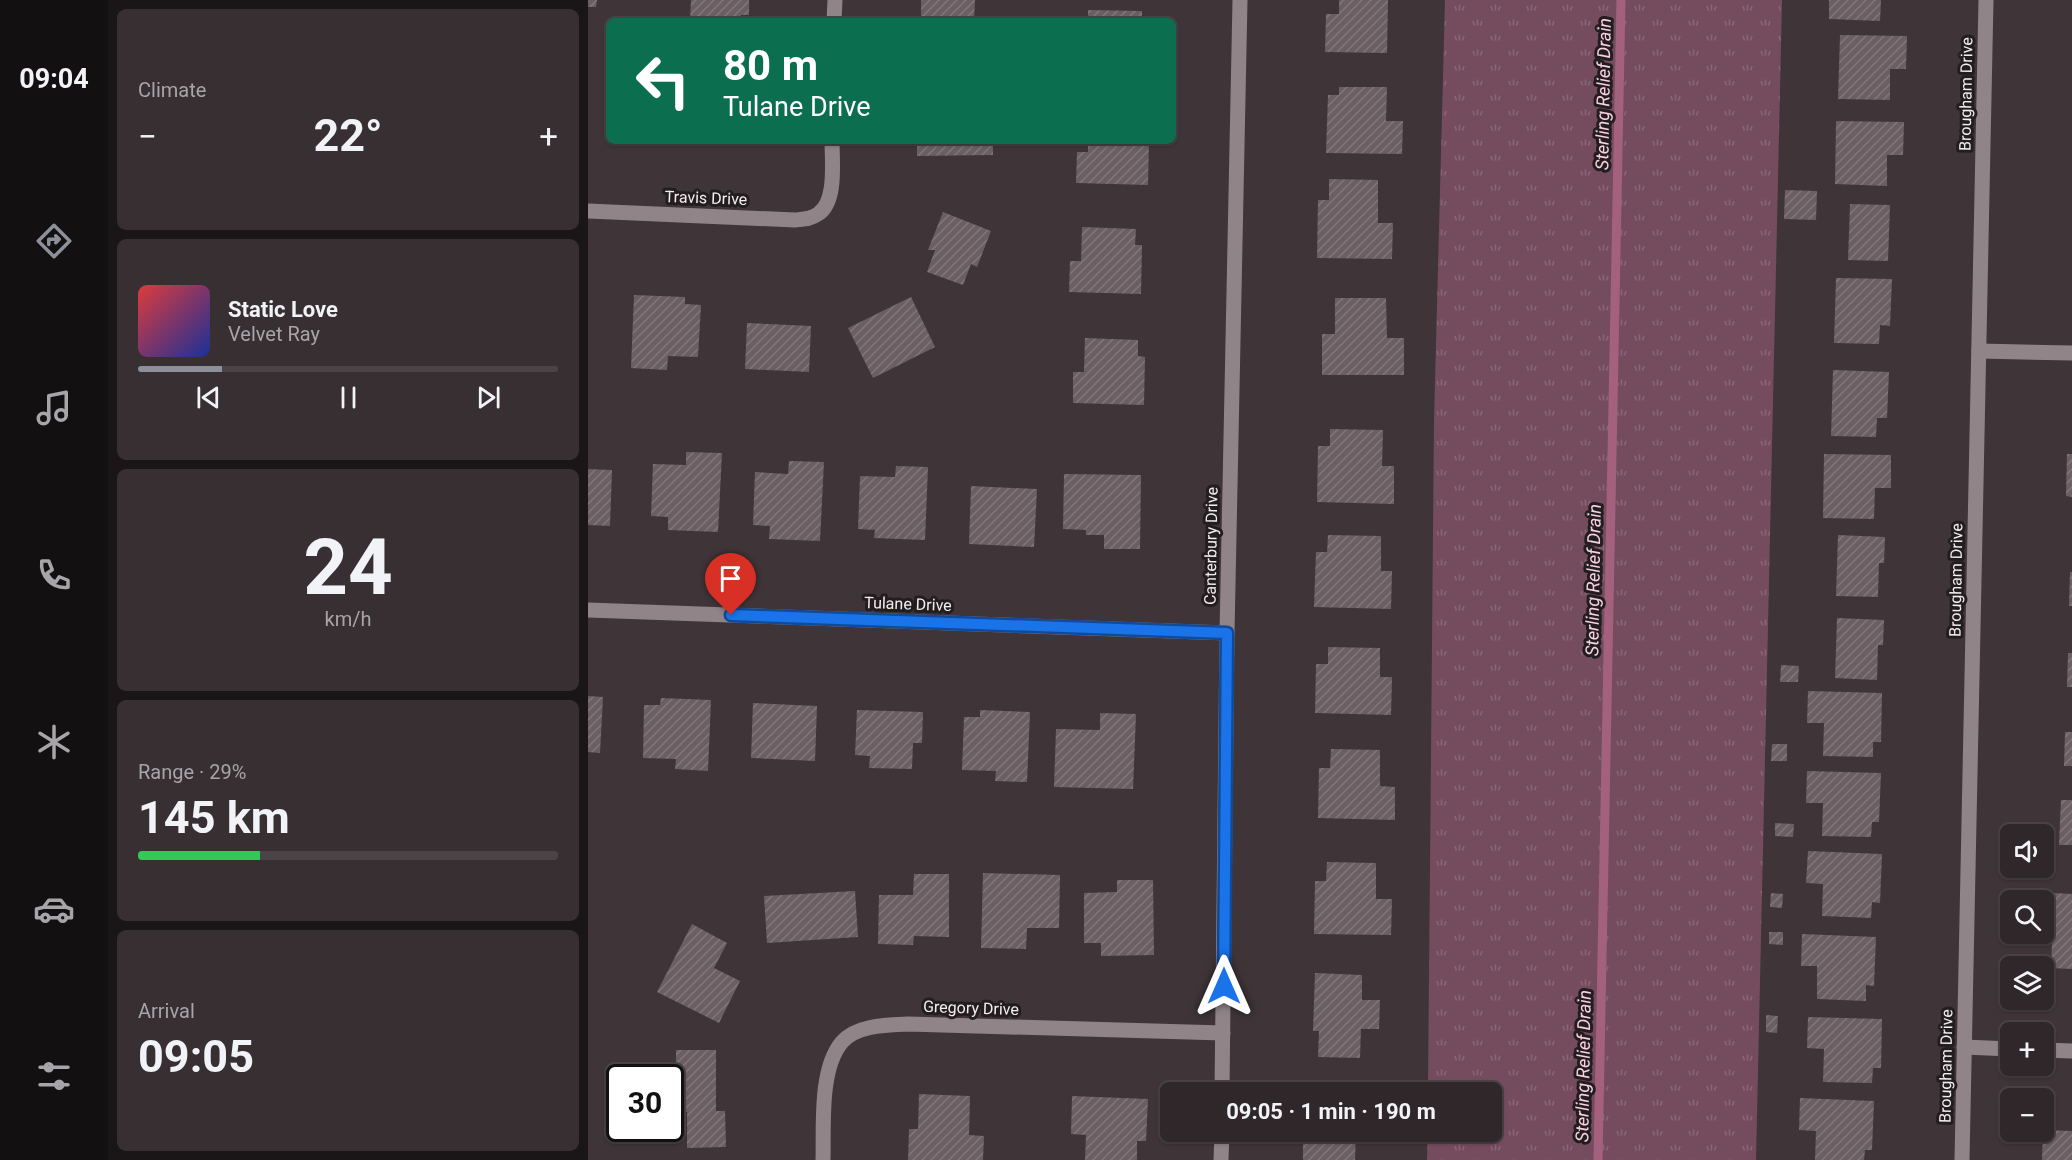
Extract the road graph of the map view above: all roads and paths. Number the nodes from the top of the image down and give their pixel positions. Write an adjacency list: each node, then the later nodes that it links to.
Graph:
1 (835, 0): 4 (street)
2 (1240, 0): 10 (street, Canterbury Drive)
3 (1986, 0): 7 (street, Brougham Drive)
4 (834, 18)
5 (832, 144): 6 (street, Travis Drive)
6 (588, 211)
7 (1979, 351): 8 (street); 12 (street, Brougham Drive)
8 (2072, 353)
9 (588, 610): 10 (street, Tulane Drive)
10 (1227, 633): 11 (street, Canterbury Drive)
11 (1223, 1033): 16 (street, Canterbury Drive); 18 (street, Gregory Drive)
12 (1964, 1047): 13 (street); 20 (street, Brougham Drive)
13 (2000, 1049)
14 (2054, 1050): 15 (street)
15 (2072, 1051)
16 (1222, 1082)
17 (1222, 1142): 19 (street)
18 (823, 1160)
19 (1221, 1160)
20 (1962, 1160)

